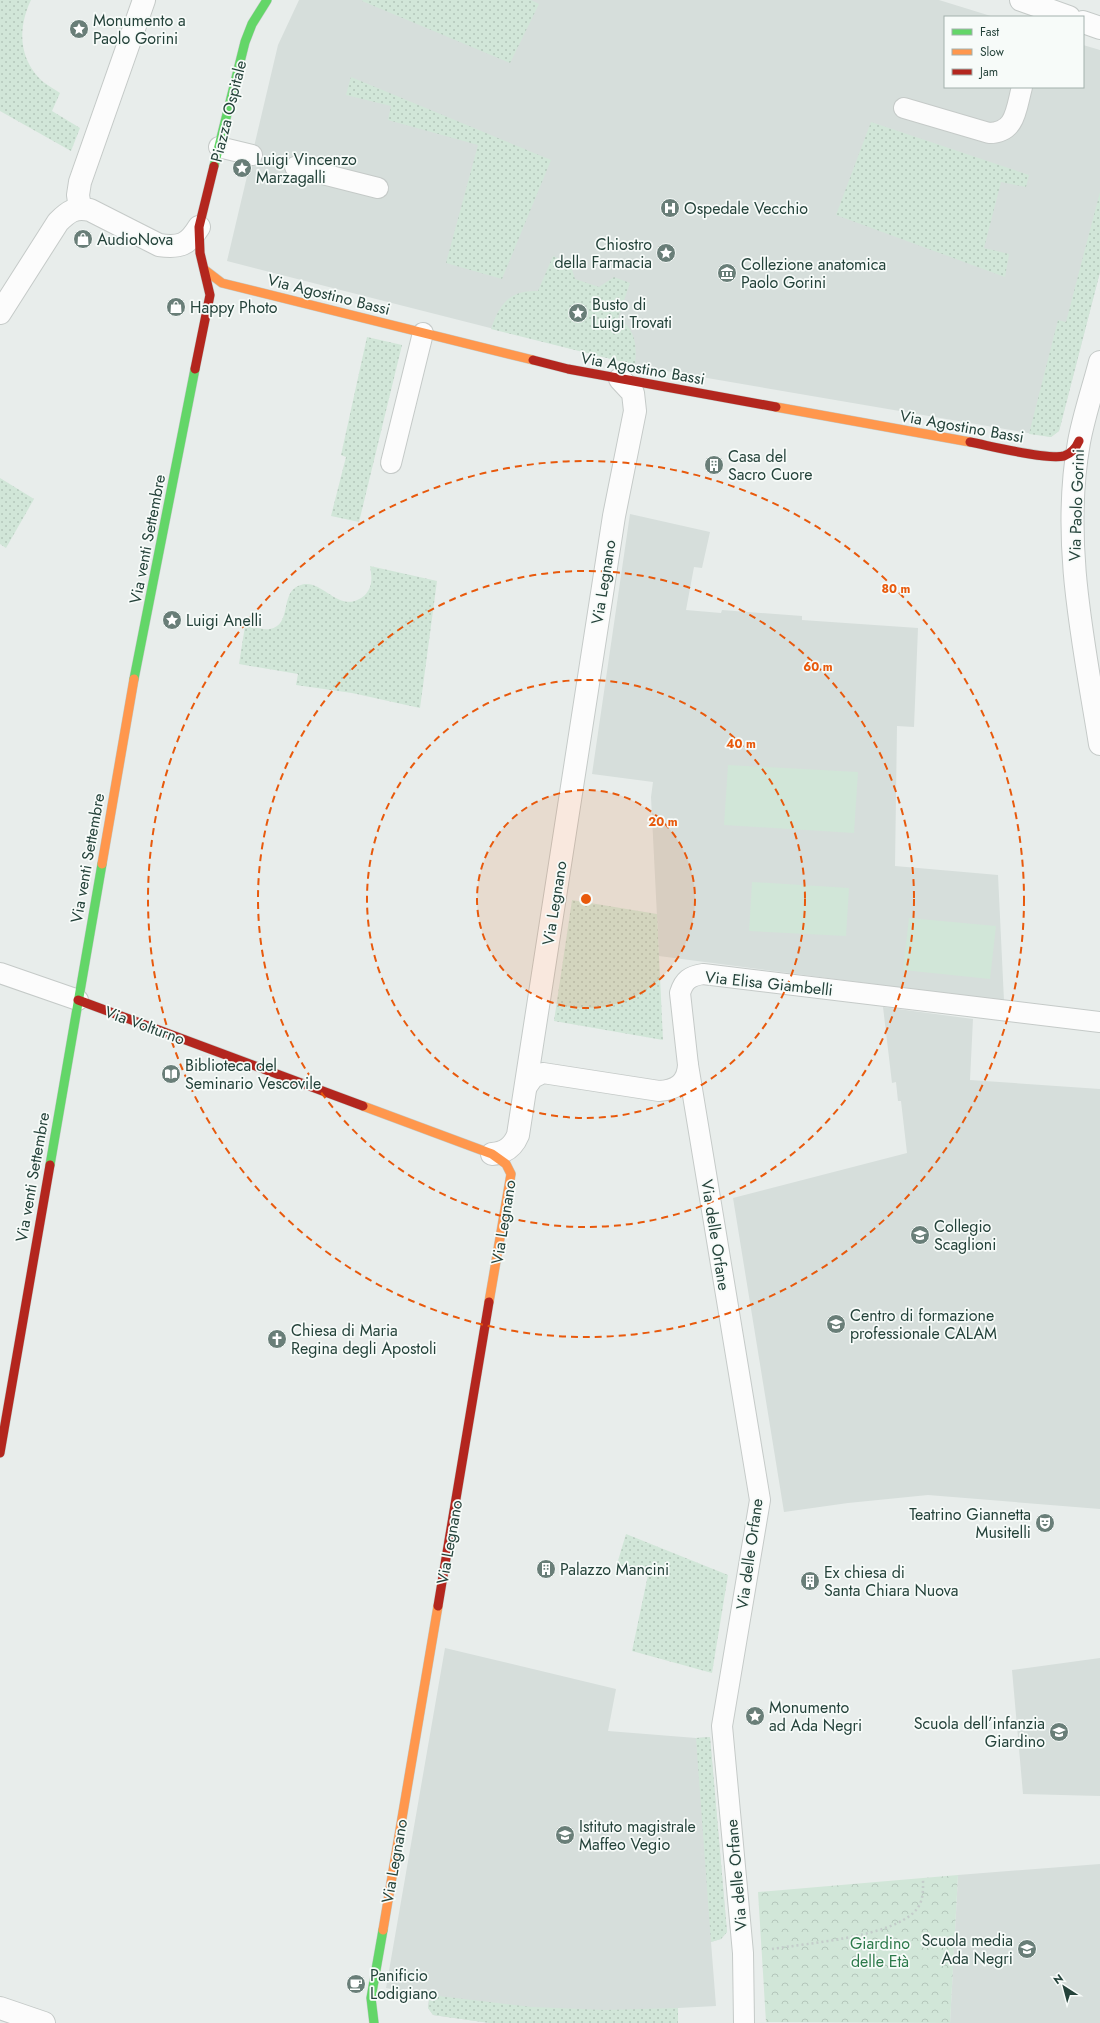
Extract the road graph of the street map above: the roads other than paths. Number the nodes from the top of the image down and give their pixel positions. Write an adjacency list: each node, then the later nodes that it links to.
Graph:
1 (144, 0): 14 (street)
2 (267, 0): 10 (street, Piazza Ospitale)
3 (1021, 0): 4 (street)
4 (1042, 12): 5 (street)
5 (1064, 16)
6 (1084, 22): 7 (street)
7 (1100, 28)
8 (1022, 88): 9 (lane)
9 (904, 108)
10 (219, 147): 11 (lane); 15 (street, Piazza Ospitale)
11 (252, 156)
12 (296, 167): 13 (lane)
13 (378, 188)
14 (74, 210): 15 (street, Piazza Ospitale); 17 (street)
15 (199, 227): 16 (street, Piazza Ospitale)
16 (205, 270): 18 (street, Via Agostino Bassi); 25 (street, Via venti Settembre)
17 (0, 313)
18 (423, 333): 20 (street, Via Agostino Bassi); 22 (lane)
19 (1100, 362): 21 (street, Via Paolo Gorini)
20 (620, 379): 21 (street, Via Agostino Bassi); 28 (street, Via Legnano)
21 (1079, 441): 23 (street, Via Paolo Gorini)
22 (391, 463)
23 (1100, 744)
24 (0, 973): 25 (lane, Via Volturno)
25 (78, 1000): 29 (street, Via Volturno); 30 (street, Via venti Settembre)
26 (1100, 1022): 27 (lane, Via Elisa Giambelli)
27 (688, 1065): 28 (lane, Via Elisa Giambelli); 34 (lane, Via delle Orfane)
28 (526, 1088): 29 (street, Via Legnano)
29 (492, 1154): 33 (street, Via Legnano)
30 (0, 1453)
31 (0, 2008): 32 (street)
32 (44, 2023)
33 (374, 2023)
34 (744, 2023)

